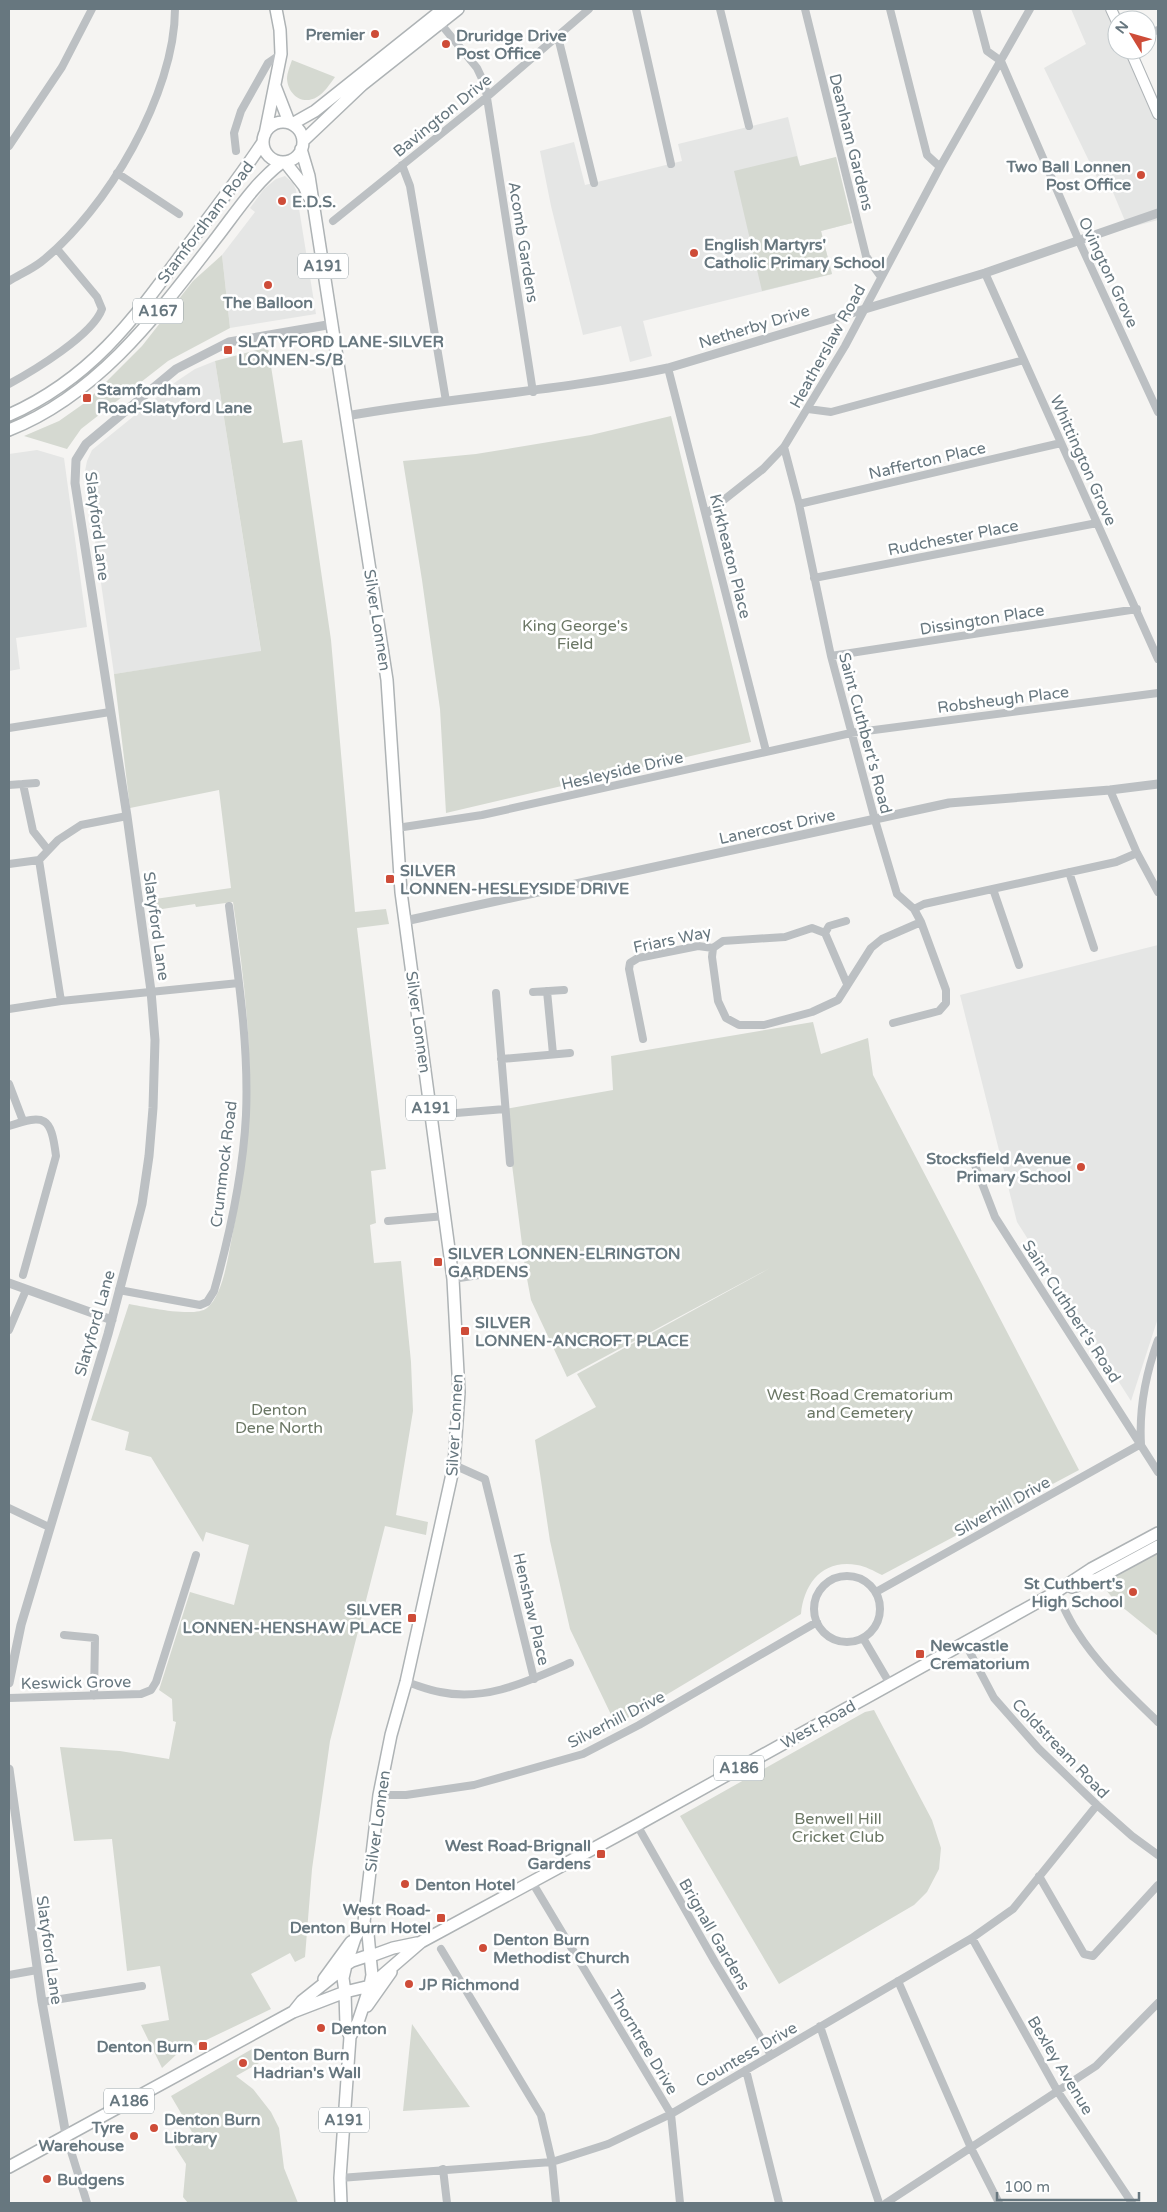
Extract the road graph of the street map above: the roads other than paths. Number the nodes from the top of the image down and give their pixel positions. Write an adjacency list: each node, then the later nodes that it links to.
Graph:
1 (92, 9): 24 (street)
2 (175, 9): 30 (street)
3 (276, 9): 14 (main road)
4 (458, 9): 12 (main road)
5 (589, 9): 13 (street, Bavington Drive)
6 (636, 9): 27 (street)
7 (720, 9): 21 (street)
8 (805, 9): 39 (street, Deanham Gardens)
9 (890, 9): 29 (street)
10 (976, 9): 16 (street, Ovington Grove)
11 (1030, 9): 16 (street, Heatherslaw Road)
12 (438, 14): 18 (street, Acomb Gardens); 20 (main road); 23 (main road)
13 (558, 37): 18 (street, Bavington Drive); 31 (street)
14 (281, 54): 17 (main road); 25 (street)
15 (1134, 60): 19 (main road)
16 (1001, 61): 29 (street, Heatherslaw Road); 36 (street, Ovington Grove)
17 (275, 84): 20 (main road); 22 (main road)
18 (488, 96): 28 (street, Bavington Drive); 46 (street, Acomb Gardens)
19 (1158, 114)
20 (291, 123): 22 (main road); 23 (main road)
21 (749, 126)
22 (264, 138): 26 (main road); 50 (main road, Stamfordham Road / A167)
23 (302, 145): 26 (main road); 32 (main road, Silver Lonnen / A191)
24 (9, 146)
25 (236, 151)
26 (283, 162): 32 (main road, Silver Lonnen / A191); 52 (main road, Stamfordham Road / A167)
27 (671, 164)
28 (402, 165): 35 (street, Bavington Drive); 47 (street)
29 (940, 167): 39 (street, Heatherslaw Road)
30 (117, 174): 34 (street); 37 (street)
31 (594, 183)
32 (314, 207): 42 (main road, Silver Lonnen / A191)
33 (1158, 213): 36 (street, Netherby Drive)
34 (178, 214)
35 (333, 222)
36 (1079, 241): 38 (street, Netherby Drive); 49 (street, Ovington Grove)
37 (57, 249): 40 (street); 45 (street)
38 (985, 273): 41 (street, Netherby Drive); 43 (street, Whittington Grove)
39 (881, 278): 41 (street, Heatherslaw Road)
40 (9, 281)
41 (865, 308): 44 (street, Netherby Drive); 48 (street, Heatherslaw Road)
42 (333, 324): 51 (main road, Silver Lonnen / A191); 63 (street, Slatyford Lane)
43 (1024, 360): 48 (street); 53 (street, Whittington Grove)
44 (668, 368): 46 (street, Netherby Drive); 56 (street, Kirkheaton Place)
45 (9, 384)
46 (533, 392): 47 (street, Netherby Drive)
47 (446, 401): 51 (street, Netherby Drive)
48 (808, 409): 54 (street, Heatherslaw Road)
49 (1158, 412)
50 (9, 415)
51 (346, 416): 74 (main road, Silver Lonnen / A191)
52 (9, 430)
53 (1061, 443): 55 (street, Nafferton Place); 57 (street, Whittington Grove)
54 (784, 447): 55 (street, Saint Cuthbert's Road); 56 (street, Heatherslaw Road)
55 (800, 504): 58 (street, Saint Cuthbert's Road)
56 (706, 514): 66 (street, Kirkheaton Place)
57 (1097, 523): 58 (street, Rudchester Place); 59 (street, Whittington Grove)
58 (814, 578): 60 (street, Saint Cuthbert's Road)
59 (1137, 609): 60 (street, Dissington Place); 61 (street, Whittington Grove)
60 (832, 656): 65 (street, Saint Cuthbert's Road)
61 (1158, 659)
62 (1158, 693): 65 (street, Robsheugh Place)
63 (110, 712): 64 (street); 72 (street, Slatyford Lane)
64 (9, 728)
65 (851, 733): 66 (street, Hesleyside Drive); 73 (street, Saint Cuthbert's Road)
66 (766, 751): 74 (street, Hesleyside Drive)
67 (36, 783): 68 (street)
68 (23, 784): 70 (street); 75 (street)
69 (1158, 784): 71 (street, Lanercost Drive)
70 (9, 785)
71 (1110, 790): 73 (street, Lanercost Drive); 76 (street)
72 (127, 816): 75 (street); 95 (street, Slatyford Lane)
73 (875, 820): 83 (street, Saint Cuthbert's Road); 84 (street, Lanercost Drive)
74 (397, 828): 84 (main road, Silver Lonnen / A191)
75 (48, 850): 77 (street)
76 (1137, 853): 79 (street); 81 (street)
77 (38, 860): 78 (street); 98 (street)
78 (9, 864)
79 (1069, 872): 80 (street); 89 (street)
80 (993, 889): 83 (street); 90 (street)
81 (1158, 892)
82 (229, 906): 91 (street, Crummock Road)
83 (914, 909): 86 (street, Saint Cuthbert's Road)
84 (405, 921): 107 (main road, Silver Lonnen / A191)
85 (846, 921): 87 (street)
86 (921, 922): 92 (street); 100 (street, Saint Cuthbert's Road)
87 (825, 933): 88 (street, Friars Way); 92 (street)
88 (713, 948): 92 (street); 101 (street, Friars Way)
89 (1094, 948)
90 (1019, 965)
91 (239, 983): 95 (street); 119 (street, Crummock Road)
92 (847, 984)
93 (564, 990): 94 (street)
94 (547, 991): 96 (street); 103 (street)
95 (151, 992): 98 (street); 119 (street, Slatyford Lane)
96 (532, 992)
97 (496, 993): 104 (street)
98 (61, 1001): 99 (street)
99 (9, 1008)
100 (893, 1023)
101 (643, 1039)
102 (570, 1053): 103 (street)
103 (552, 1054): 104 (street)
104 (501, 1059): 106 (street)
105 (9, 1084): 108 (street)
106 (505, 1109): 107 (street); 111 (street)
107 (432, 1115): 112 (main road, Silver Lonnen / A191)
108 (23, 1121): 109 (street); 115 (street)
109 (9, 1126)
110 (973, 1160): 123 (street, Saint Cuthbert's Road)
111 (510, 1163)
112 (445, 1216): 113 (street); 116 (main road, Silver Lonnen / A191)
113 (388, 1221)
114 (525, 1268): 116 (street)
115 (23, 1275)
116 (453, 1279): 124 (main road, Silver Lonnen / A191)
117 (9, 1283): 118 (street)
118 (26, 1290): 120 (street); 121 (street)
119 (119, 1290): 120 (street, Slatyford Lane)
120 (112, 1320): 127 (street, Slatyford Lane)
121 (9, 1330)
122 (1158, 1340): 123 (street)
123 (1141, 1444): 125 (street, Saint Cuthbert's Road); 131 (street, Silverhill Drive)
124 (454, 1465): 138 (street, Henshaw Place); 139 (main road, Silver Lonnen / A191)
125 (1158, 1472)
126 (9, 1508): 127 (street)
127 (49, 1527): 140 (street, Slatyford Lane)
128 (1158, 1533): 132 (main road, West Road / A186)
129 (1158, 1546): 132 (main road, West Road / A186)
130 (196, 1555): 142 (street, Keswick Grove)
131 (876, 1592): 133 (street); 135 (street)
132 (1056, 1592): 136 (main road, West Road / A186); 144 (street)
133 (817, 1622): 135 (street); 146 (street, Silverhill Drive)
134 (64, 1635): 142 (street)
135 (863, 1638): 141 (street)
136 (965, 1643): 141 (main road, West Road / A186); 147 (street, Coldstream Road)
137 (570, 1663): 138 (street)
138 (534, 1679): 139 (street, Henshaw Place)
139 (406, 1682): 146 (main road, Silver Lonnen / A191)
140 (9, 1683)
141 (890, 1684): 148 (main road, West Road / A186)
142 (94, 1696): 143 (street, Keswick Grove)
143 (9, 1698)
144 (1158, 1722)
145 (9, 1769): 162 (street, Slatyford Lane)
146 (379, 1795): 153 (main road, Silver Lonnen / A191)
147 (1098, 1805): 149 (street, Coldstream Road); 150 (street, Countess Drive)
148 (637, 1825): 151 (main road, West Road / A186); 177 (street, Brignall Gardens)
149 (1158, 1855)
150 (1039, 1876): 152 (street); 155 (street, Countess Drive)
151 (532, 1882): 156 (main road, West Road / A186); 180 (street, Thorntree Drive)
152 (1158, 1885)
153 (366, 1928): 154 (main road, Silver Lonnen / A191); 157 (main road); 159 (main road, Silver Lonnen / A191)
154 (355, 1938): 161 (main road, Silver Lonnen / A191); 167 (main road)
155 (972, 1938): 164 (street, Countess Drive); 179 (street, Bexley Avenue)
156 (421, 1942): 157 (main road, West Road / A186); 160 (main road, West Road / A186)
157 (393, 1948): 159 (main road, West Road / A186)
158 (440, 1949): 183 (street)
159 (370, 1956): 161 (main road, A186); 166 (main road, A191)
160 (401, 1958): 166 (main road, West Road / A186); 173 (main road)
161 (346, 1966): 167 (main road, A186); 168 (main road, A191)
162 (37, 1970): 163 (street); 170 (street, Slatyford Lane)
163 (9, 1975)
164 (898, 1981): 175 (street, Countess Drive); 182 (street)
165 (142, 1986): 170 (street)
166 (370, 1986): 168 (main road, A186); 173 (main road, A191)
167 (316, 1991): 172 (main road, A186)
168 (345, 1992): 169 (main road, A186); 174 (main road, A191)
169 (327, 1999): 172 (main road, A186); 174 (main road)
170 (42, 2002): 181 (street, Slatyford Lane)
171 (1158, 2003): 179 (street)
172 (293, 2012): 181 (main road, A186)
173 (361, 2013): 176 (main road, A191)
174 (346, 2016): 176 (main road, A191)
175 (820, 2026): 177 (street, Countess Drive); 193 (street)
176 (350, 2037): 186 (main road, A191)
177 (771, 2056): 178 (street, Countess Drive)
178 (746, 2070): 180 (street, Countess Drive); 192 (street)
179 (1058, 2092): 182 (street); 196 (street, Bexley Avenue)
180 (671, 2114): 183 (street, Countess Drive); 191 (street, Thorntree Drive)
181 (66, 2135): 184 (main road, A186); 187 (street)
182 (970, 2148): 194 (street); 195 (street)
183 (552, 2162): 185 (street, Countess Drive); 190 (street)
184 (9, 2167)
185 (443, 2169): 186 (street, Countess Drive); 189 (street)
186 (340, 2178): 188 (main road, A191)
187 (88, 2203)
188 (341, 2203)
189 (447, 2203)
190 (556, 2203)
191 (680, 2203)
192 (779, 2203)
193 (880, 2203)
194 (886, 2203)
195 (999, 2203)
196 (1132, 2203)

